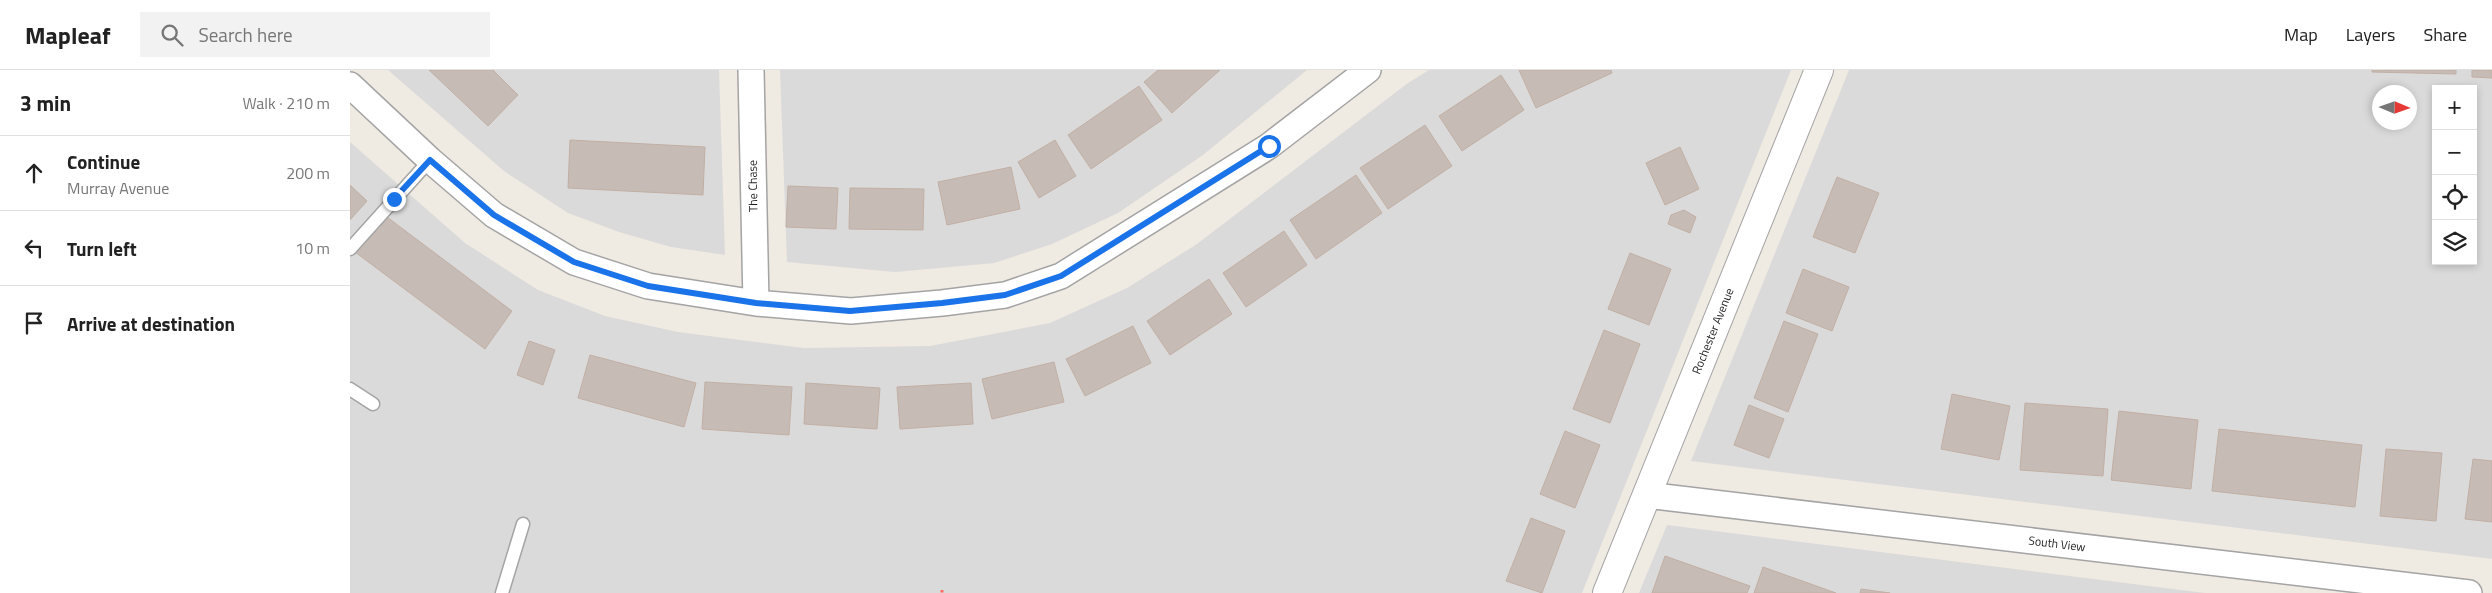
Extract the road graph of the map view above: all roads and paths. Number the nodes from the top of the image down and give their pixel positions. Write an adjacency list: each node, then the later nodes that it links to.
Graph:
1 (751, 70): 7 (street, The Chase)
2 (1368, 70): 7 (street)
3 (1819, 70): 10 (street, Rochester Avenue)
4 (350, 85): 5 (street)
5 (430, 160): 6 (lane); 7 (street)
6 (350, 249)
7 (756, 303)
8 (350, 389): 9 (lane)
9 (373, 404)
10 (1646, 495): 13 (street, Rochester Avenue); 14 (street, South View)
11 (522, 524): 12 (lane)
12 (502, 593)
13 (1607, 593)
14 (2469, 593)

